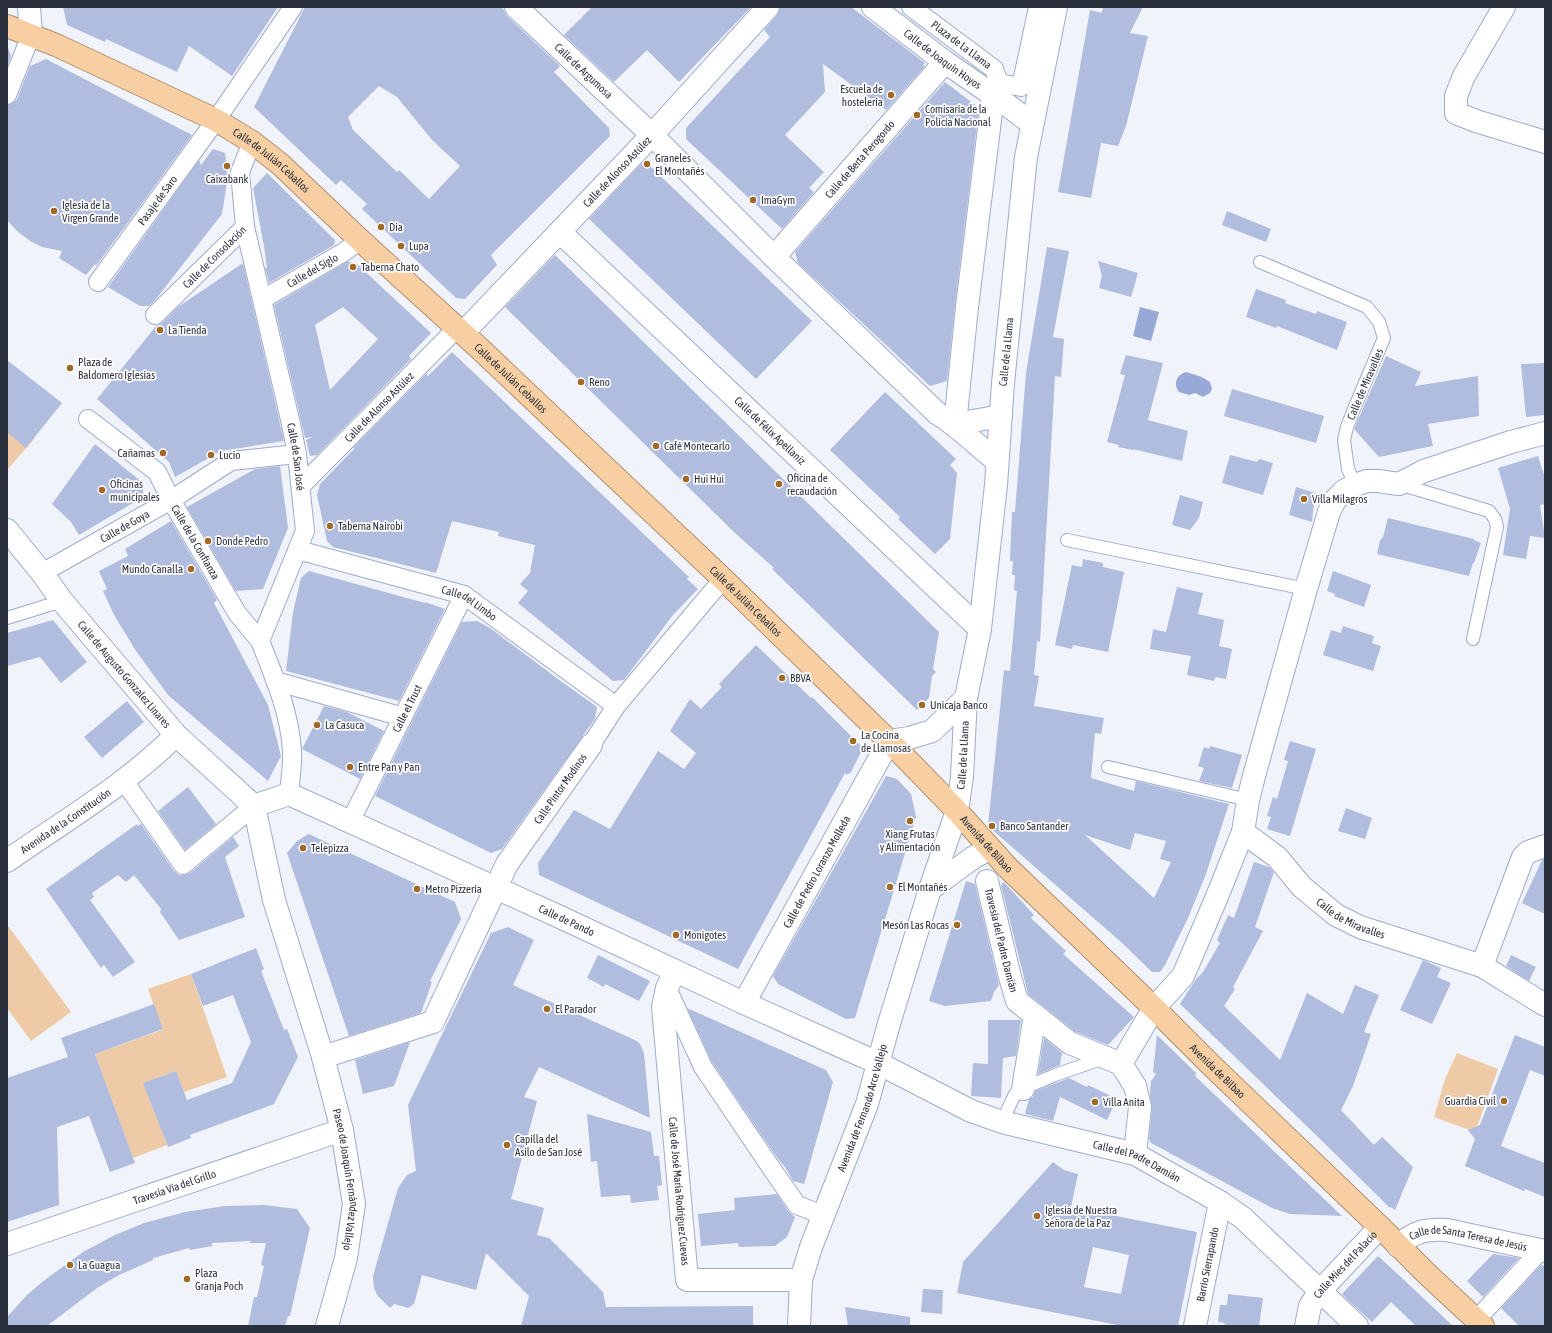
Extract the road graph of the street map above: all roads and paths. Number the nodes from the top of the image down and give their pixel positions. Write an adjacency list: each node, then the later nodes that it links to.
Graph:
1 (29, 7): 11 (street)
2 (293, 7): 15 (street)
3 (516, 7): 17 (street, Calle de Argumosa)
4 (768, 7): 17 (street, Calle de Alonso Astúlez)
5 (873, 7): 12 (street, Calle de Joaquín Hoyos)
6 (911, 7): 7 (street, Plaza de La Llama)
7 (1038, 7)
8 (1056, 7): 16 (street, Calle de la Llama)
9 (1504, 7): 19 (street)
10 (7, 26): 11 (highway, Calle de Julián Ceballos)
11 (31, 35): 13 (street); 15 (highway, Calle de Julián Ceballos)
12 (945, 62): 14 (street, Calle de Joaquín Hoyos); 23 (street, Calle de Berta Perogordo)
13 (7, 95)
14 (993, 96): 16 (street, Calle de Joaquín Hoyos); 31 (street)
15 (216, 120): 18 (highway, Calle de Julián Ceballos); 25 (street, Pasaje de Saro)
16 (1032, 124): 29 (street, Calle de la Llama)
17 (652, 135): 21 (street, Calle de Alonso Astúlez); 23 (street)
18 (252, 142): 20 (street, Calle de Consolación); 22 (highway, Calle de Julián Ceballos)
19 (1545, 142)
20 (245, 227): 26 (street, Calle de San José); 27 (street, Calle de Consolación)
21 (560, 232): 28 (street, Calle de Alonso Astúlez); 48 (street, Calle de Félix Apellaniz)
22 (360, 240): 26 (street, Calle del Siglo); 28 (highway, Calle de Julián Ceballos)
23 (774, 257): 31 (street)
24 (1260, 262): 36 (lane, Calle de Miravalles)
25 (98, 282)
26 (263, 299): 33 (street, Calle de San José)
27 (155, 315)
28 (460, 331): 37 (street, Calle de Alonso Astúlez); 43 (highway, Calle de Julián Ceballos)
29 (1000, 416): 31 (street); 34 (street, Calle de la Llama)
30 (88, 419): 38 (street, Calle de la Confianza)
31 (956, 424): 34 (street)
32 (1545, 433): 35 (street)
33 (297, 454): 37 (street, Calle de San José); 38 (street, Calle de Goya)
34 (998, 461): 48 (street, Calle de la Llama)
35 (1399, 484): 36 (street); 49 (lane)
36 (1355, 485): 44 (street)
37 (301, 486): 41 (street, Calle de San José)
38 (171, 500): 42 (street, Calle de Goya); 50 (street, Calle de la Confianza)
39 (8, 532): 42 (street, Calle de Augusto Gonzalez Linares)
40 (1067, 540): 44 (lane)
41 (298, 550): 45 (street, Calle del Limbo); 50 (street, Calle de San José)
42 (42, 573): 46 (street, Calle de Augusto Gonzalez Linares)
43 (723, 580): 53 (street, Calle Pintor Modinos); 56 (highway, Calle de Julián Ceballos)
44 (1306, 589): 61 (street)
45 (464, 595): 53 (street, Calle del Limbo); 54 (street, Calle el Trust)
46 (62, 601): 47 (lane); 55 (street, Calle de Augusto Gonzalez Linares)
47 (7, 618)
48 (980, 629): 52 (street, Calle de la Llama)
49 (1473, 638)
50 (260, 641): 51 (street)
51 (275, 681): 54 (street); 60 (street)
52 (966, 698): 56 (street, Calle de la Llama); 63 (street, Calle de la Llama)
53 (616, 706): 57 (street, Calle Pintor Modinos)
54 (403, 717): 64 (street, Calle el Trust)
55 (176, 735): 59 (street, Avenida de la Constitución); 62 (street, Calle de Augusto Gonzalez Linares)
56 (889, 741): 63 (highway, Calle de Julián Ceballos); 74 (street, Calle de Pedro Loranzo Molleda)
57 (591, 745): 70 (street, Calle Pintor Modinos)
58 (1108, 767): 61 (lane)
59 (124, 781): 62 (street); 68 (street, Avenida de la Constitución)
60 (288, 794): 62 (street); 64 (street, Calle de Pando)
61 (1248, 800): 65 (street)
62 (254, 806): 78 (street, Paseo de Joaquín Fernández Vallejo)
63 (957, 811): 67 (highway, Avenida de Bilbao); 71 (street, Avenida de Fernando Arce Vallejo)
64 (350, 822): 70 (street, Calle de Pando)
65 (1243, 832): 72 (street, Calle de Miravalles); 76 (street)
66 (1545, 846): 72 (street)
67 (990, 849): 71 (street); 76 (highway, Avenida de Bilbao)
68 (7, 860)
69 (987, 881): 77 (street, Travesía del Padre Damián)
70 (495, 888): 73 (street, Calle de Pando); 78 (street, Calle Pintor Modinos)
71 (930, 889): 80 (street, Avenida de Fernando Arce Vallejo)
72 (1482, 966): 75 (street, Calle de Miravalles)
73 (671, 979): 74 (street, Calle de Pando); 86 (street); 91 (street, Calle de José María Rodríguez Cuevas)
74 (744, 1003): 80 (street, Calle de Pando)
75 (1545, 1005)
76 (1154, 1008): 79 (street); 87 (highway, Avenida de Bilbao)
77 (1035, 1015): 79 (street, Travesía del Padre Damián); 81 (street)
78 (323, 1057): 83 (street, Paseo de Joaquín Fernández Vallejo)
79 (1113, 1061): 81 (lane); 84 (street)
80 (878, 1063): 82 (street, Calle del Padre Damián); 86 (street, Avenida de Fernando Arce Vallejo)
81 (1024, 1089): 82 (lane)
82 (1002, 1122): 84 (street, Calle del Padre Damián)
83 (342, 1130): 88 (street, Travesía Vía del Grillo); 94 (street, Paseo de Joaquín Fernández Vallejo)
84 (1135, 1154): 85 (street, Calle del Padre Damián)
85 (1220, 1202): 92 (street, Calle del Padre Damián); 96 (street, Barrio Sierrapando)
86 (823, 1215): 91 (street, Avenida de Fernando Arce Vallejo)
87 (1380, 1227): 89 (highway, Avenida de Bilbao); 92 (street, Calle Mies del Palacio)
88 (7, 1244)
89 (1398, 1246): 90 (street, Calle de Santa Teresa de Jesús); 93 (highway, Avenida de Bilbao)
90 (1543, 1250): 93 (street, Calle de Santa Teresa de Jesús)
91 (801, 1280): 95 (street, Avenida de Fernando Arce Vallejo)
92 (1320, 1291): 97 (street, Calle Mies del Palacio); 98 (street, Calle del Padre Damián)
93 (1479, 1323)
94 (327, 1326)
95 (799, 1326)
96 (1195, 1326)
97 (1306, 1326)
98 (1357, 1326)

